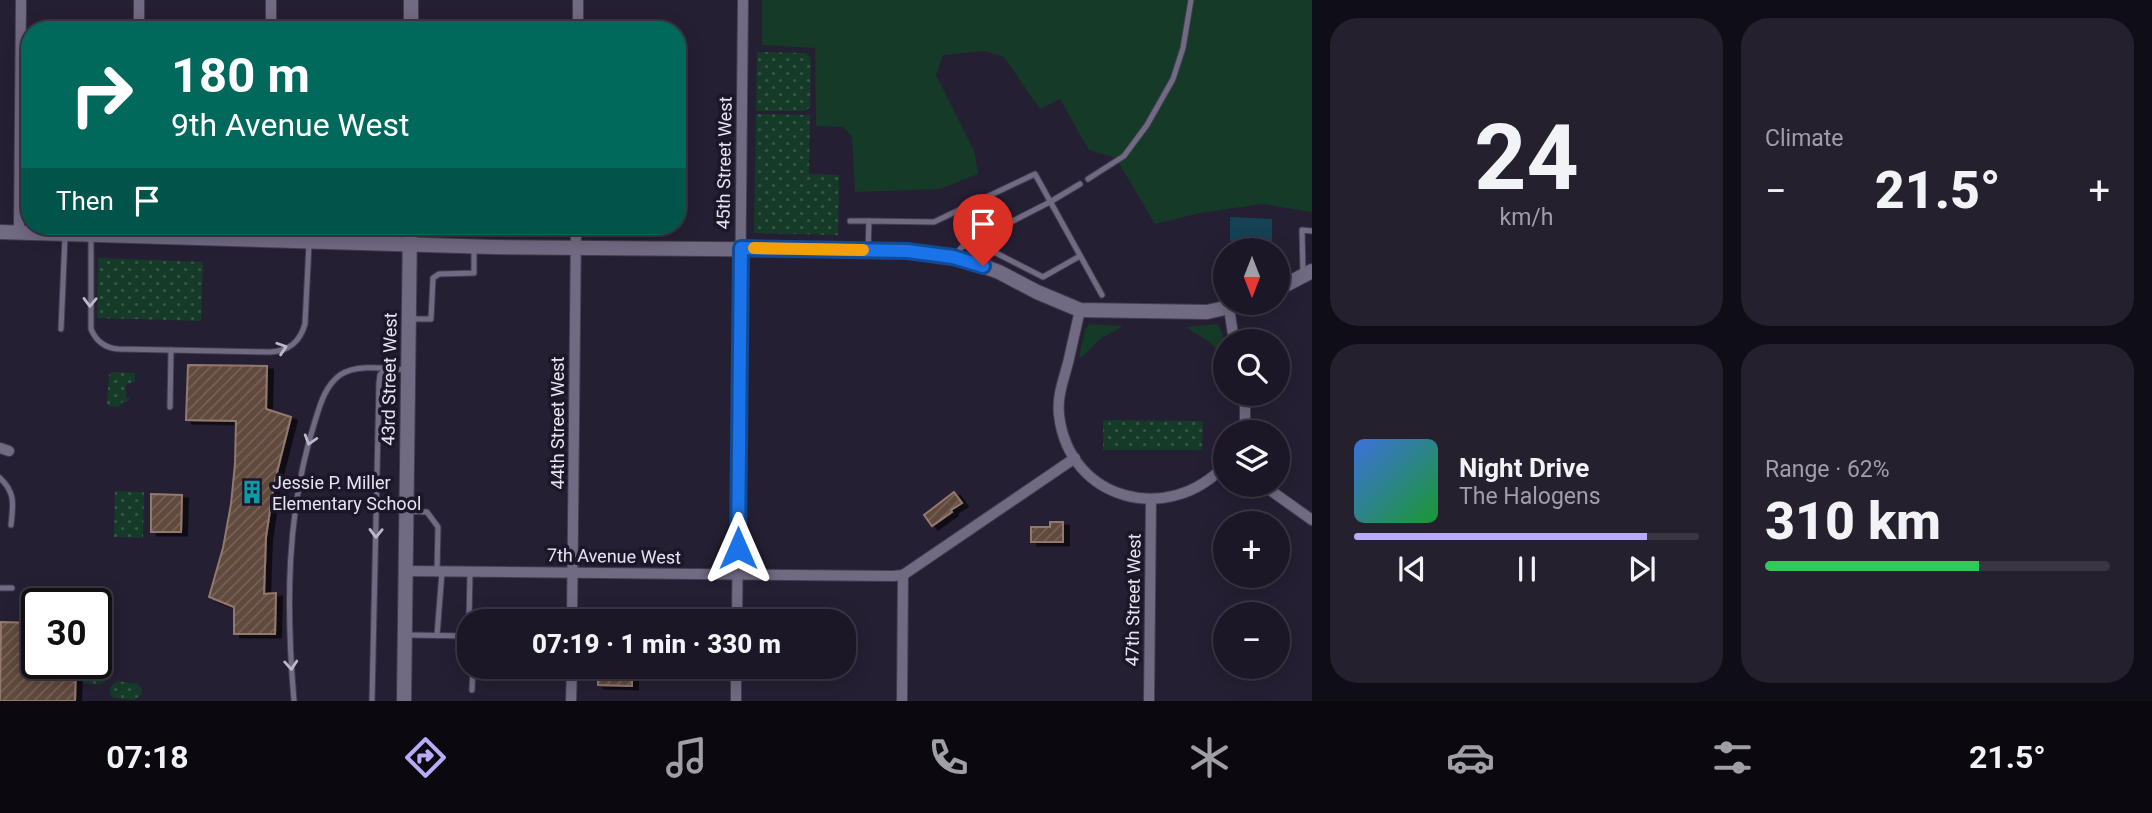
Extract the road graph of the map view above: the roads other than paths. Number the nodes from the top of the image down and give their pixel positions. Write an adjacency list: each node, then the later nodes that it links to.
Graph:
1 (21, 0): 19 (street)
2 (139, 0): 8 (street)
3 (271, 0): 9 (street)
4 (411, 0): 10 (street)
5 (578, 0): 11 (street)
6 (743, 0): 30 (street, 45th Street West)
7 (1191, 0): 12 (lane)
8 (138, 21)
9 (271, 21)
10 (411, 21)
11 (578, 21)
12 (1088, 179)
13 (1080, 184): 14 (lane)
14 (1051, 202): 16 (lane); 26 (lane); 32 (lane)
15 (850, 221): 16 (lane)
16 (869, 221): 31 (lane)
17 (1312, 230): 34 (lane)
18 (0, 232): 19 (street)
19 (19, 232)
20 (65, 235): 40 (lane)
21 (91, 235): 41 (lane, one-way to 41)
22 (284, 235): 25 (street)
23 (410, 235): 27 (street, 43rd Street West)
24 (576, 235): 29 (street, 44th Street West)
25 (309, 240): 27 (street); 41 (lane, one-way to 25)
26 (971, 243): 32 (lane); 33 (lane)
27 (410, 244): 28 (street); 39 (street, 43rd Street West)
28 (474, 246): 29 (street); 39 (lane)
29 (576, 247): 30 (street); 56 (street, 44th Street West)
30 (741, 248): 31 (street); 57 (street, 45th Street West)
31 (868, 250): 33 (street)
32 (1080, 256): 36 (lane)
33 (953, 257): 37 (street)
34 (1307, 273): 35 (street)
35 (1290, 282)
36 (1102, 295)
37 (1080, 310): 38 (street); 45 (street)
38 (1213, 311)
39 (408, 319): 43 (street, 43rd Street West)
40 (61, 329)
41 (171, 350): 44 (lane)
42 (385, 369): 43 (lane); 71 (lane, one-way to 71); 72 (lane, one-way to 72)
43 (408, 370): 50 (street, 43rd Street West)
44 (170, 407)
45 (1075, 458): 49 (street); 58 (street)
46 (0, 478): 52 (lane)
47 (1213, 478): 49 (street)
48 (1280, 497): 51 (street)
49 (1151, 500): 77 (street, 47th Street West)
50 (406, 511): 53 (street, 43rd Street West); 54 (lane)
51 (1312, 520)
52 (11, 525)
53 (405, 571): 54 (street, 7th Avenue West); 64 (street, 43rd Street West)
54 (440, 572): 55 (street, 7th Avenue West); 65 (lane)
55 (470, 572): 56 (street, 7th Avenue West); 61 (lane)
56 (573, 573): 57 (street, 7th Avenue West); 62 (street, 44th Street West)
57 (737, 575): 58 (street, 7th Avenue West); 63 (street, 45th Street West)
58 (903, 575): 76 (street)
59 (0, 588): 60 (lane)
60 (12, 588)
61 (469, 609)
62 (572, 609)
63 (737, 609)
64 (405, 635): 65 (lane); 73 (street, 43rd Street West)
65 (437, 635): 66 (lane)
66 (457, 636)
67 (472, 679): 70 (lane)
68 (572, 679): 74 (street)
69 (736, 679): 75 (street)
70 (472, 690)
71 (294, 701)
72 (372, 701)
73 (404, 701)
74 (571, 701)
75 (736, 701)
76 (901, 701)
77 (1149, 701)

